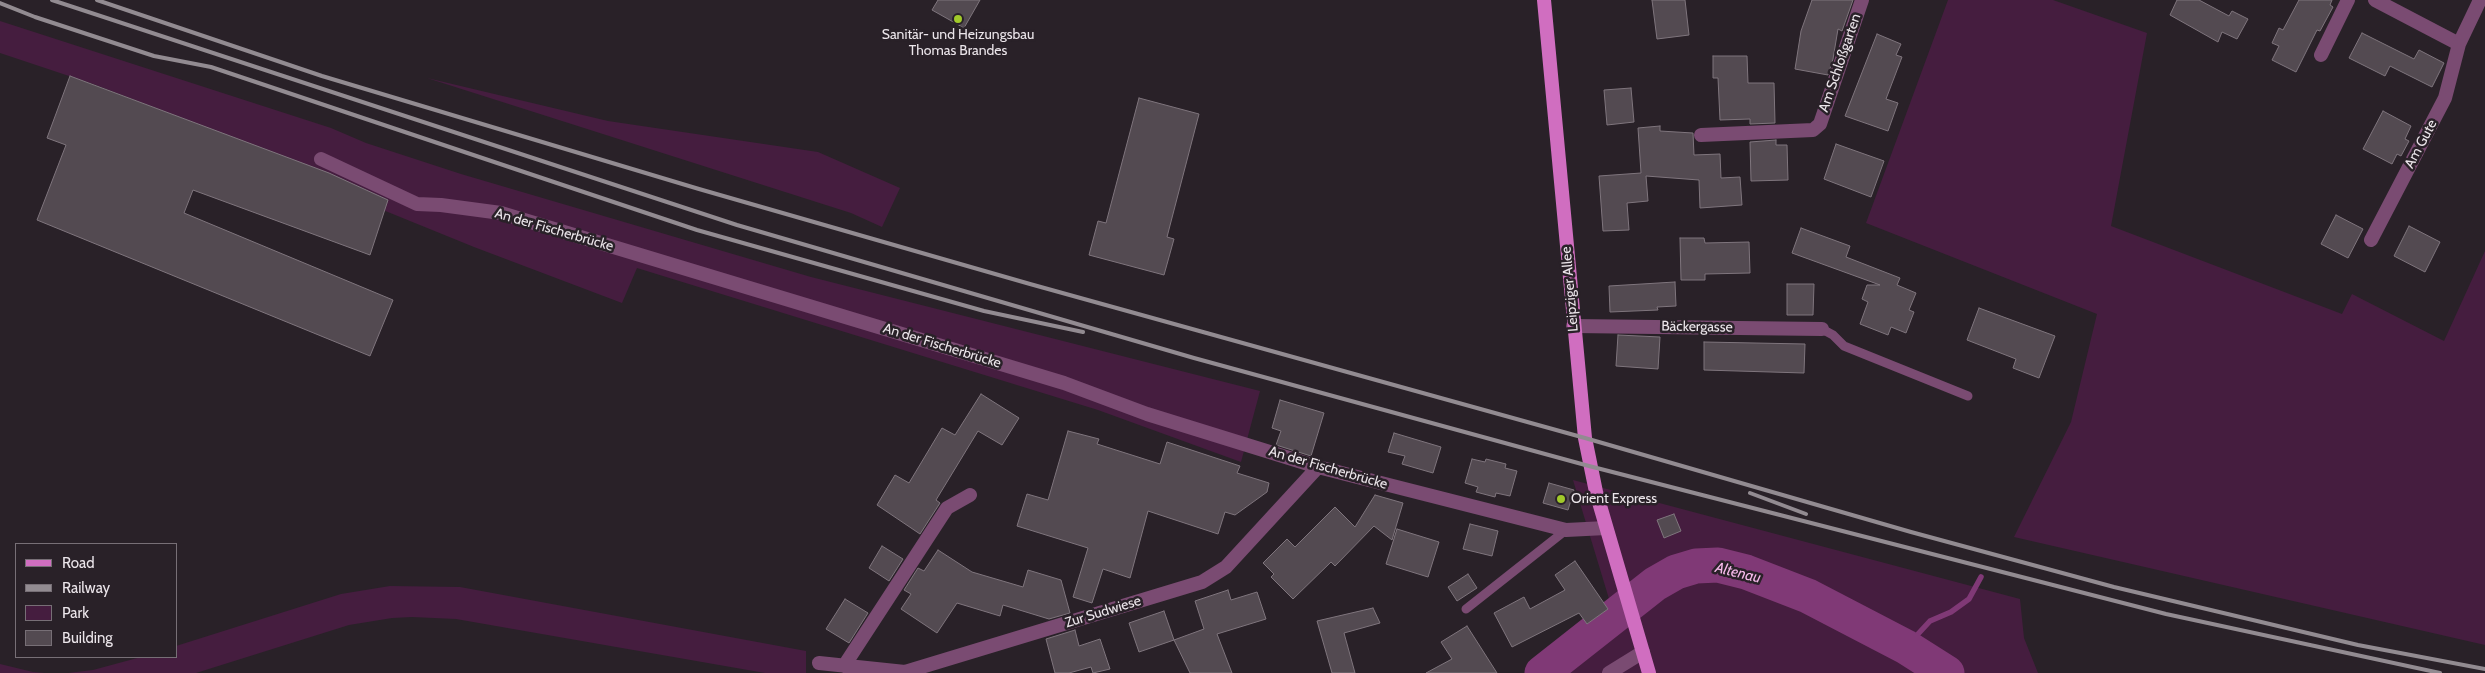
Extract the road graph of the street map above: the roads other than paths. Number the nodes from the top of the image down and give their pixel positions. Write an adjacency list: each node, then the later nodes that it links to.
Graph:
1 (1544, 0): 11 (main road, Leipziger Allee)
2 (1862, 0): 8 (street, Am Schloßgarten)
3 (2348, 0): 7 (street)
4 (2374, 0): 6 (street)
5 (2480, 0): 6 (street, Am Gute)
6 (2459, 44): 10 (street, Am Gute)
7 (2321, 55)
8 (1701, 135)
9 (321, 159): 14 (street, An der Fischerbrücke)
10 (2371, 240)
11 (1573, 326): 12 (street, Bäckergasse); 16 (main road, Leipziger Allee)
12 (1822, 329): 13 (lane)
13 (1968, 396)
14 (1318, 467): 17 (street, An der Fischerbrücke); 22 (street, Zur Sudwiese)
15 (970, 495): 21 (street)
16 (1606, 528): 17 (street, An der Fischerbrücke); 19 (main road, Leipziger Allee)
17 (1566, 530): 18 (lane)
18 (1466, 609)
19 (1642, 652): 23 (street); 24 (main road, Leipziger Allee)
20 (819, 663): 21 (street, Zur Sudwiese)
21 (844, 666): 22 (street, Zur Sudwiese)
22 (905, 672)
23 (1609, 673)
24 (1650, 673)

